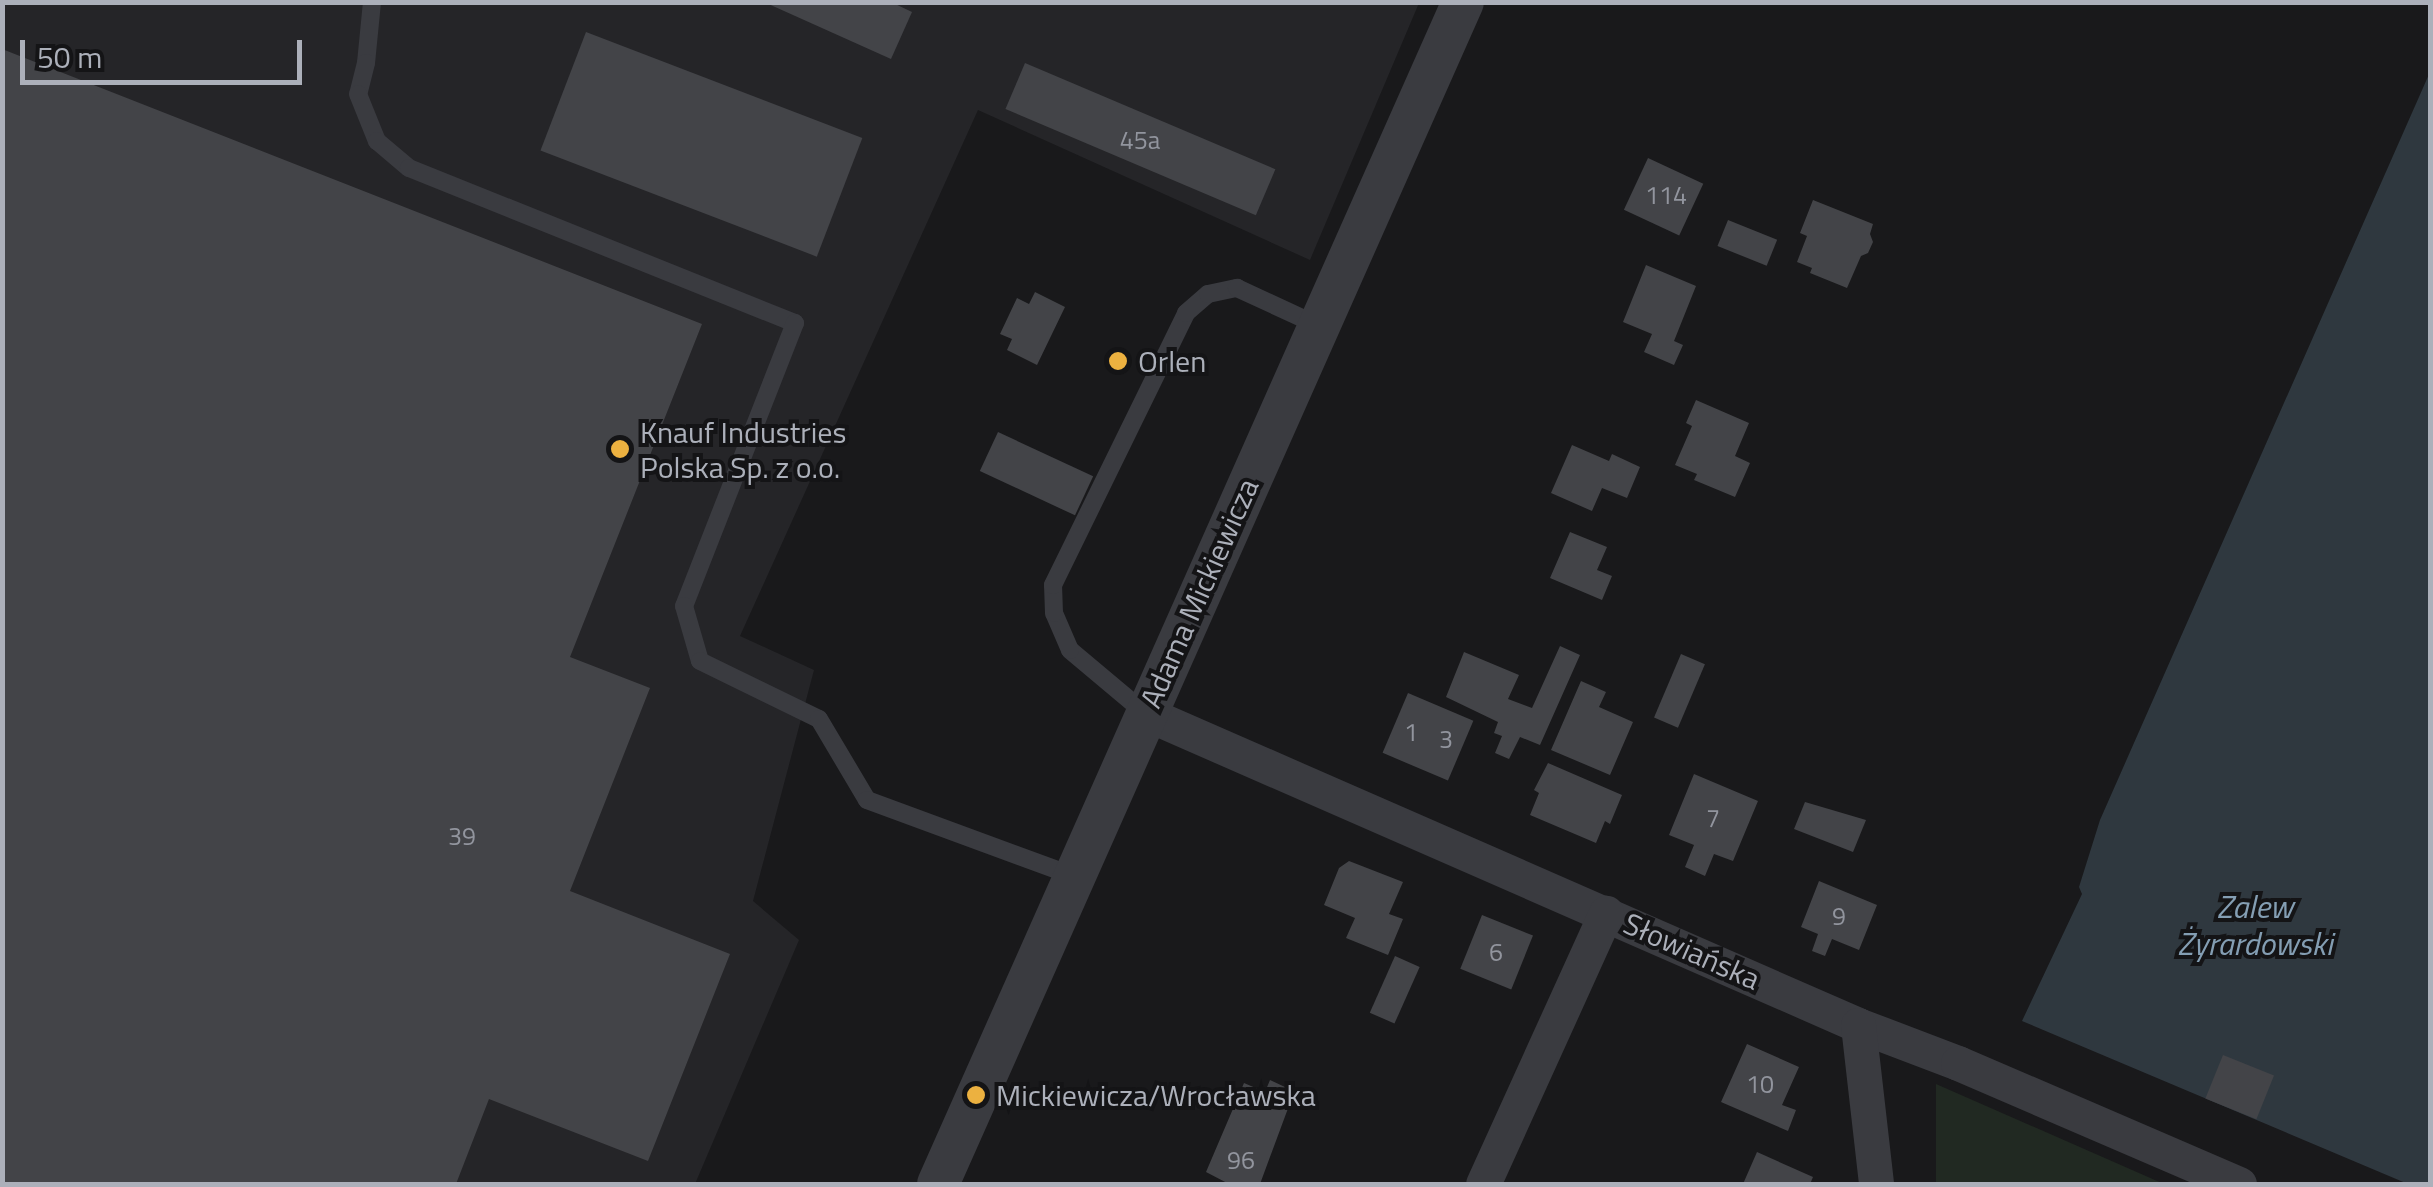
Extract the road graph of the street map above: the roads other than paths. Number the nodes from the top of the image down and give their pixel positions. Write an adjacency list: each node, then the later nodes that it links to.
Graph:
1 (372, 2): 5 (lane)
2 (1463, 2): 3 (street, Adama Mickiewicza)
3 (1317, 324): 4 (street, Adama Mickiewicza); 4 (lane)
4 (1145, 714): 5 (street, Adama Mickiewicza); 6 (street, Słowiańska)
5 (1076, 877): 8 (street, Adama Mickiewicza)
6 (1606, 912): 7 (street, Słowiańska); 9 (street)
7 (1858, 1025): 10 (street); 11 (street, Słowiańska)
8 (938, 1184)
9 (1483, 1184)
10 (1876, 1184)
11 (2240, 1184)

